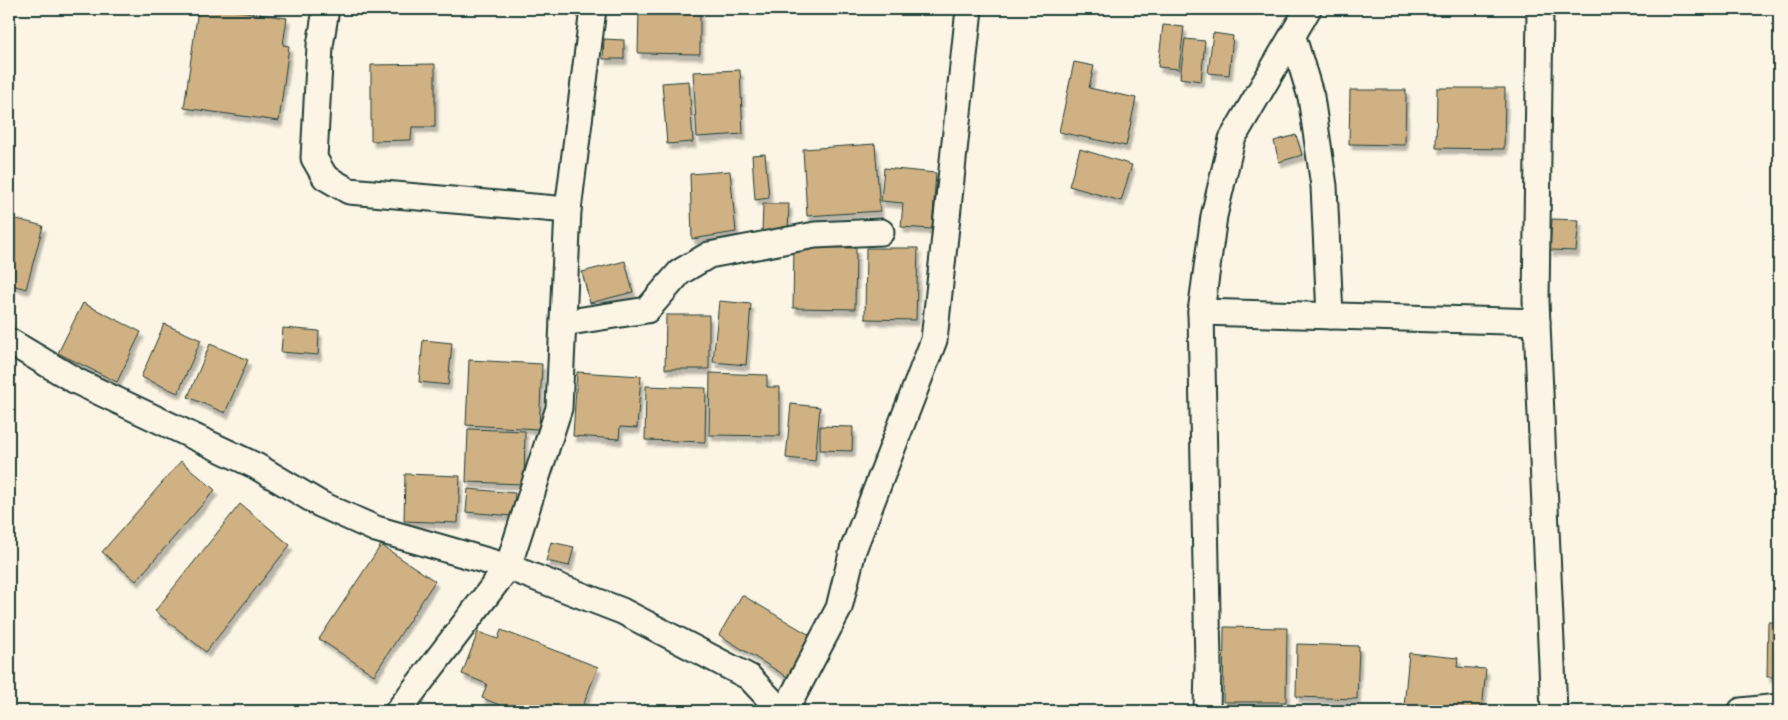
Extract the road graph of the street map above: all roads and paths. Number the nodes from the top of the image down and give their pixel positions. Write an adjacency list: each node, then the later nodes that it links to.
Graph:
1 (326, 9): 7 (street)
2 (593, 9): 7 (street)
3 (969, 9): 18 (street)
4 (1308, 9): 6 (street)
5 (1540, 9): 11 (street)
6 (1293, 37): 9 (street); 10 (street)
7 (568, 210): 12 (street)
8 (881, 232): 12 (street)
9 (1201, 312): 10 (street); 19 (street)
10 (1330, 316): 11 (street)
11 (1538, 322): 20 (street)
12 (563, 323): 14 (street)
13 (9, 341): 14 (street)
14 (508, 567): 16 (street); 17 (street)
15 (1779, 707): 21 (street)
16 (398, 711)
17 (781, 711)
18 (785, 711)
19 (1207, 711)
20 (1554, 711)
21 (1741, 711)

